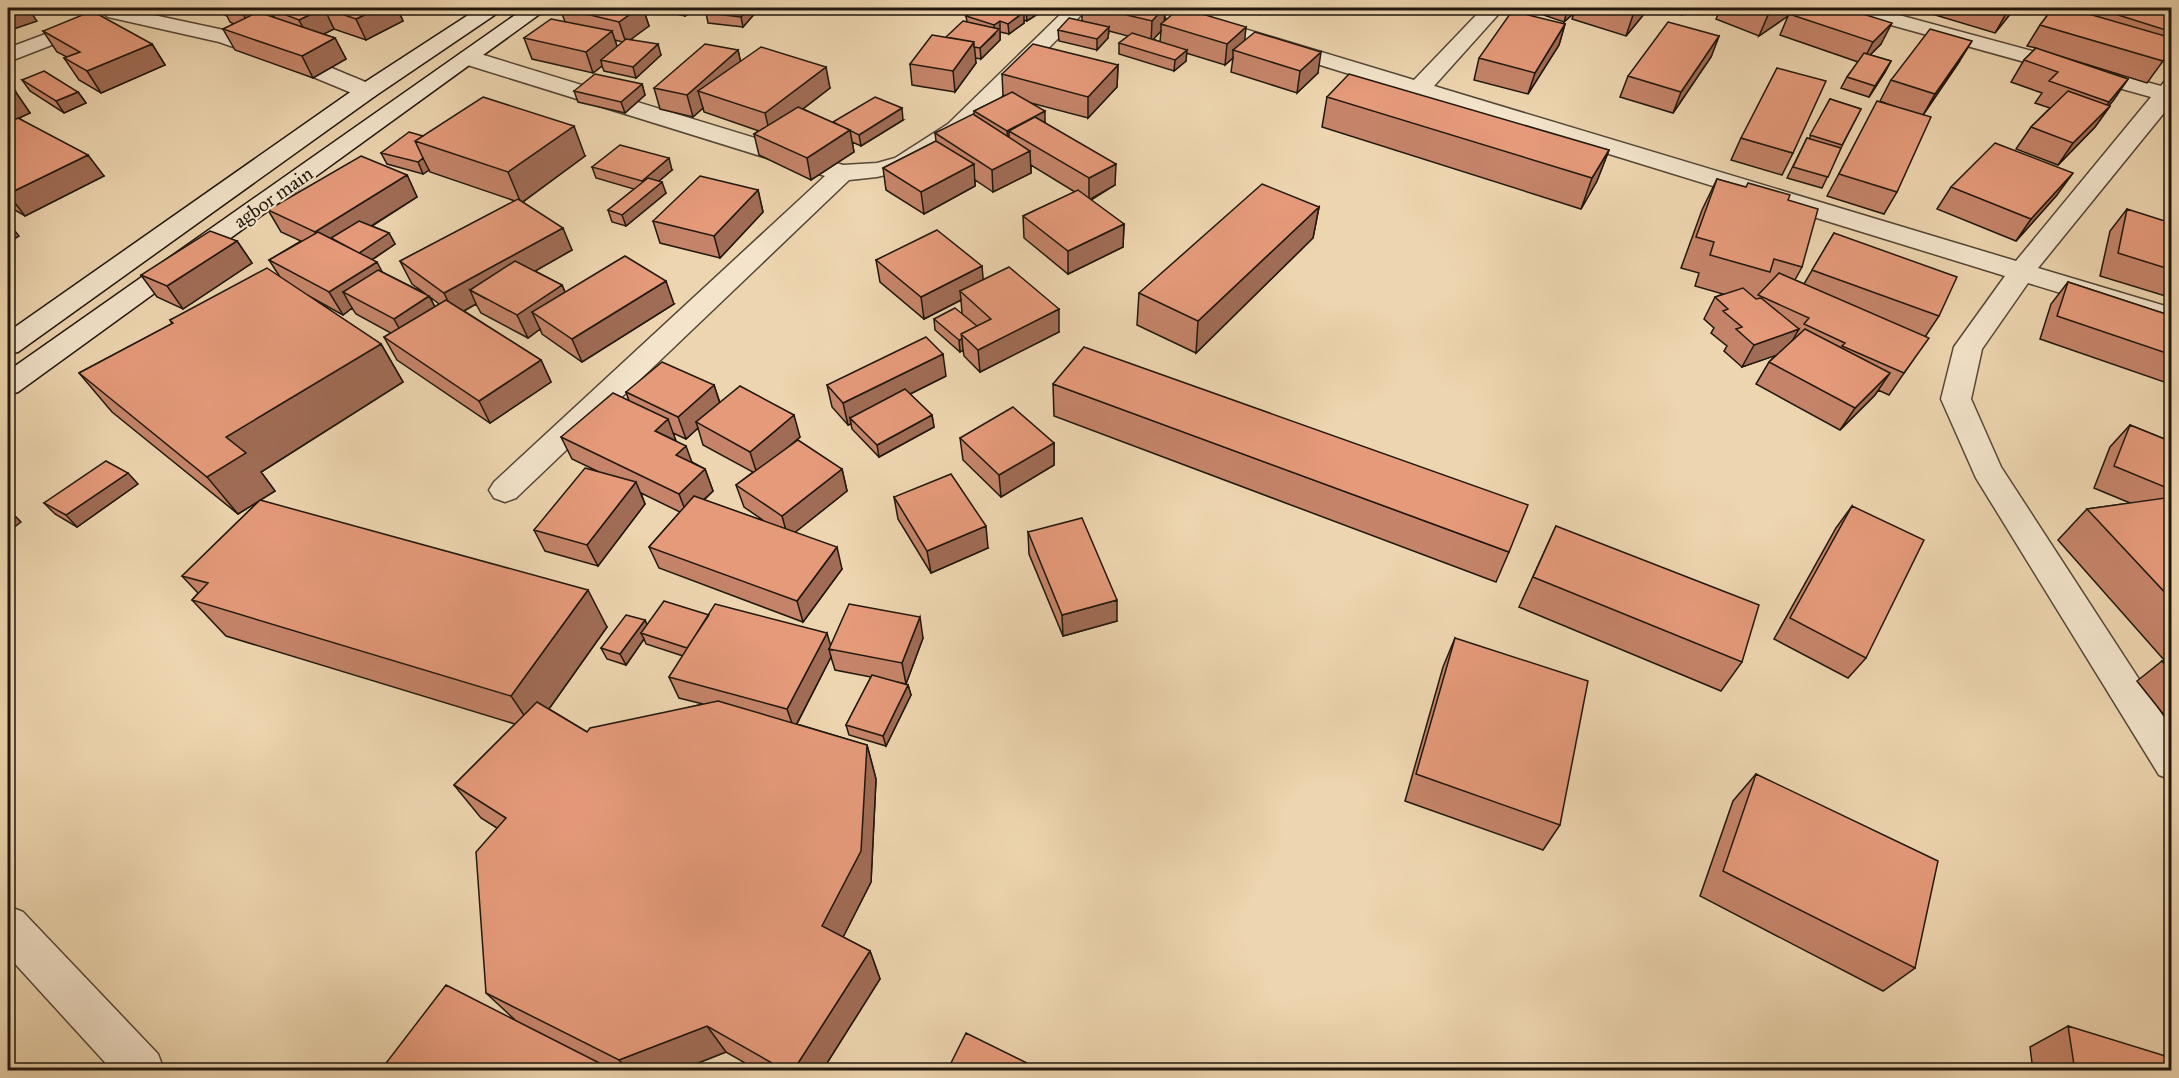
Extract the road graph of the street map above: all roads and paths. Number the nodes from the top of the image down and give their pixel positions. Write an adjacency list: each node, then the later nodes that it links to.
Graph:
1 (492, 8): 11 (street, agbor main)
2 (538, 8): 9 (street, agbor main)
3 (1078, 8): 13 (street)
4 (1155, 8): 10 (street)
5 (1494, 8): 10 (street)
6 (1851, 8): 12 (street)
7 (111, 10): 8 (street); 11 (street)
8 (8, 56)
9 (470, 58): 13 (street); 17 (street, agbor main)
10 (1420, 87): 14 (street)
11 (367, 91): 16 (street, agbor main)
12 (2170, 92): 14 (street)
13 (842, 173): 18 (street)
14 (2022, 272): 15 (street); 19 (street)
15 (2172, 318)
16 (8, 345)
17 (8, 386)
18 (505, 490)
19 (2172, 763)
20 (8, 926): 21 (street)
21 (142, 1071)

